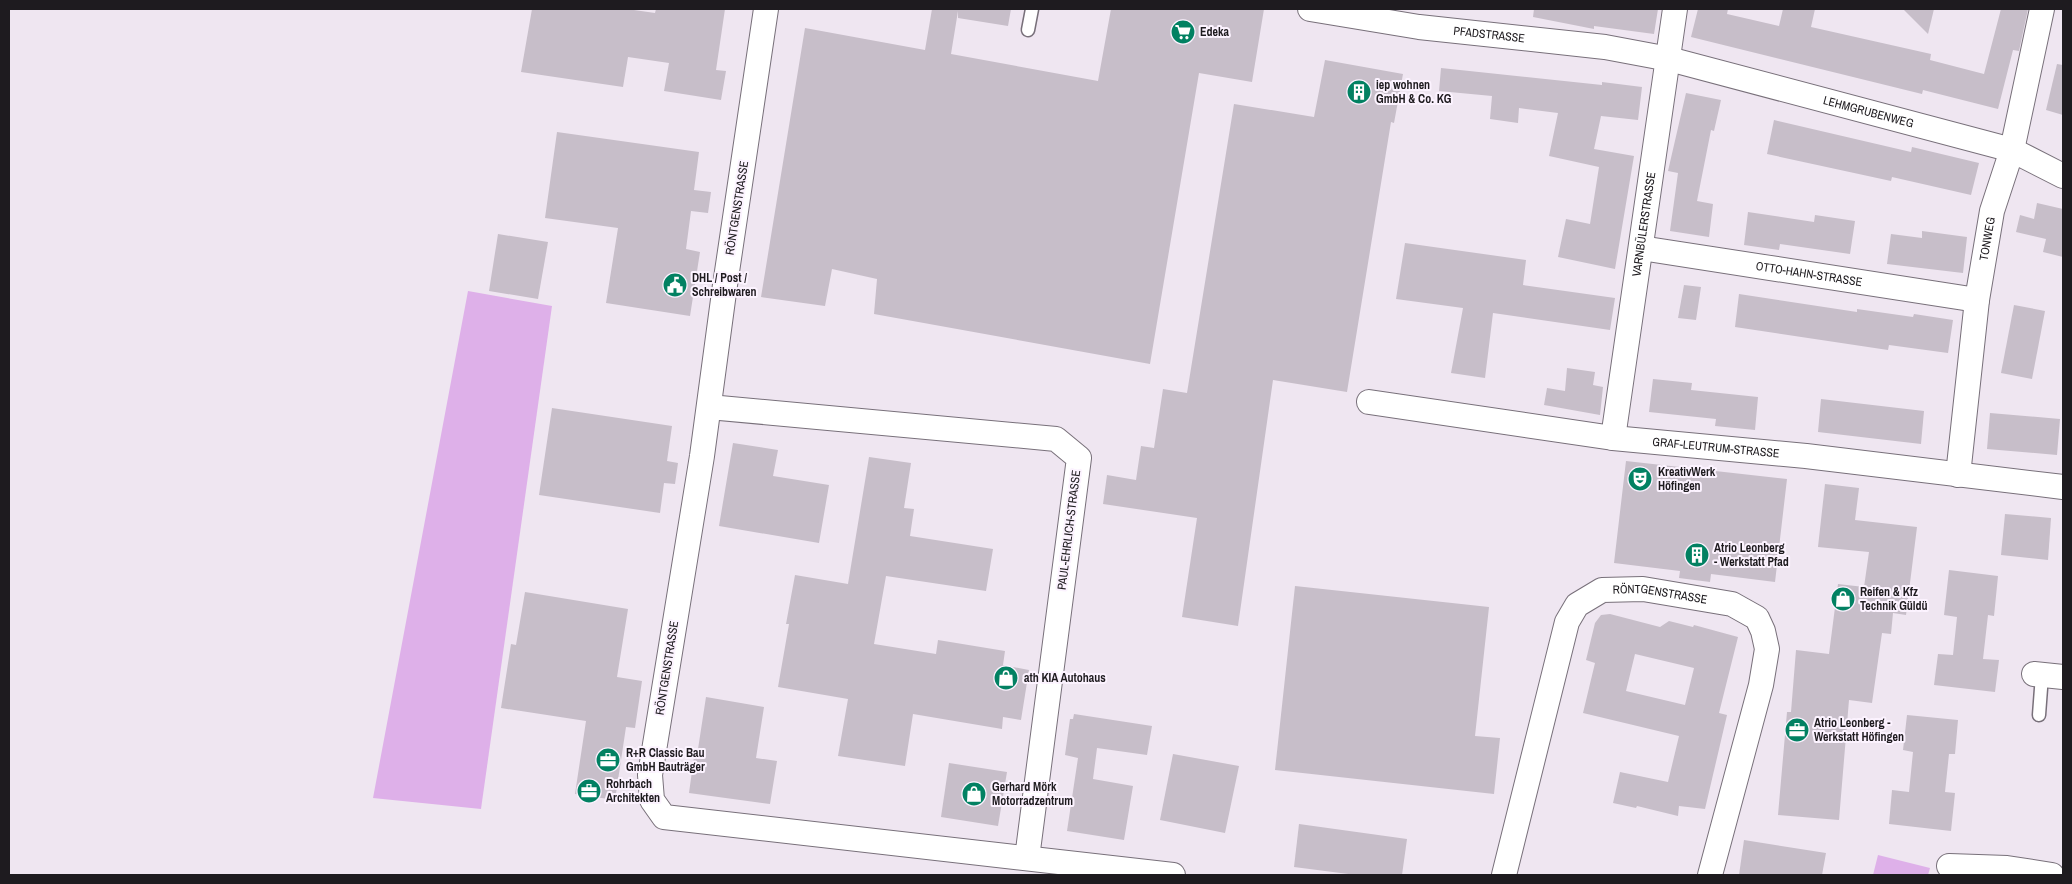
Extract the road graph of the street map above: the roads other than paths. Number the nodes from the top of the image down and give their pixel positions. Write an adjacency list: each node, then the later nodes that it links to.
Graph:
1 (766, 9): 13 (street, RÖNTGENSTRASSE)
2 (1032, 9): 6 (lane)
3 (1310, 9): 7 (street, PFADSTRASSE)
4 (1675, 9): 7 (street, VARNBÜLERSTRASSE)
5 (2042, 9): 8 (street, TONWEG)
6 (1028, 30)
7 (1669, 59): 8 (street, LEHMGRUBENWEG); 10 (street, VARNBÜLERSTRASSE)
8 (2012, 150): 9 (street, LEHMGRUBENWEG); 11 (street, TONWEG)
9 (2063, 176)
10 (1641, 248): 11 (street, OTTO-HAHN-STRASSE); 14 (street, VARNBÜLERSTRASSE)
11 (1977, 300): 15 (street, TONWEG)
12 (1369, 402): 14 (street, GRAF-LEUTRUM-STRASSE)
13 (709, 407): 19 (street, PAUL-EHRLICH-STRASSE); 19 (street, RÖNTGENSTRASSE)
14 (1613, 438): 15 (street, GRAF-LEUTRUM-STRASSE)
15 (1958, 475): 16 (street, GRAF-LEUTRUM-STRASSE)
16 (2063, 487)
17 (2047, 675): 18 (lane)
18 (2039, 715)
19 (1027, 858): 21 (street, RÖNTGENSTRASSE)
20 (1949, 866): 24 (street)
21 (1173, 875)
22 (1504, 875): 23 (street, RÖNTGENSTRASSE)
23 (1710, 875)
24 (2052, 875)

